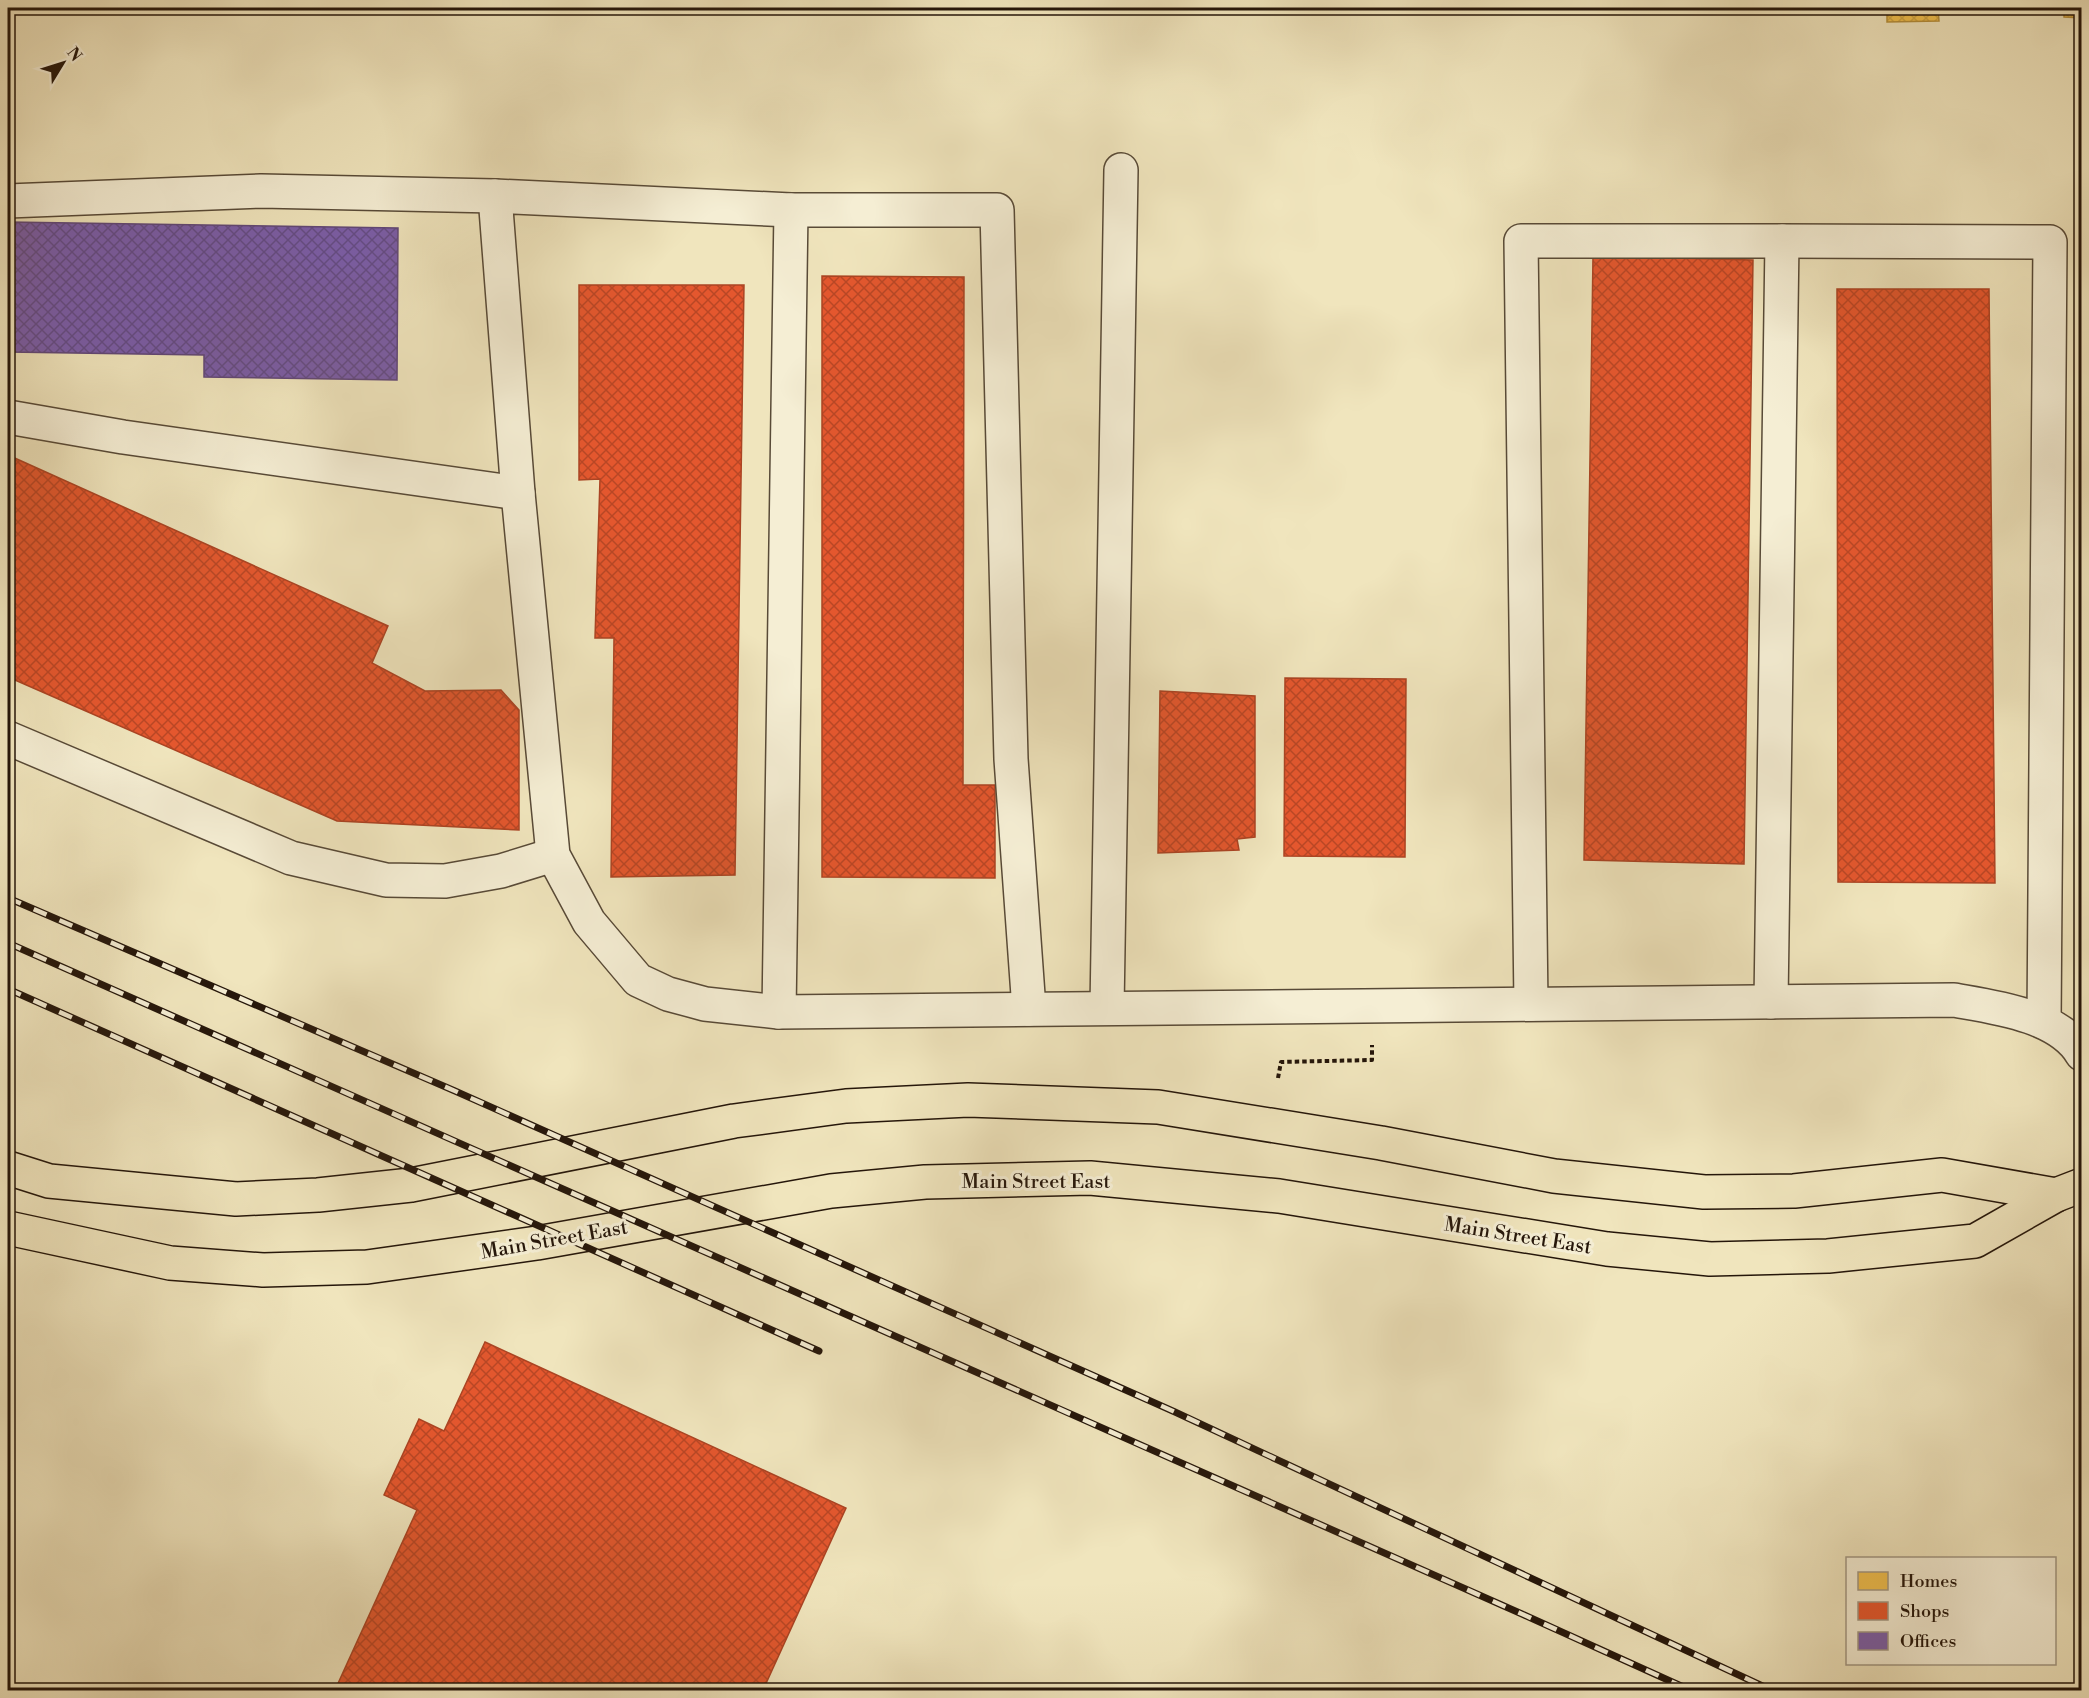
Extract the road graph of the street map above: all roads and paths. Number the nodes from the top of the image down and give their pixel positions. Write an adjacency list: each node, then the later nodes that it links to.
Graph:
1 (1121, 170): 13 (street)
2 (495, 196): 3 (street); 4 (street); 7 (street)
3 (8, 201)
4 (790, 210): 14 (street); 15 (street)
5 (1782, 241): 10 (street); 11 (street); 16 (street)
6 (8, 417): 7 (street)
7 (518, 493): 9 (street)
8 (8, 738): 9 (street)
9 (553, 855): 15 (street)
10 (1772, 1002): 11 (street); 16 (street)
11 (1531, 1004): 12 (street)
12 (1371, 1006): 13 (street); 18 (path)
13 (1107, 1008): 14 (street)
14 (1029, 1009): 15 (street)
15 (778, 1012)
16 (2044, 1022): 17 (street)
17 (2082, 1054)
18 (1278, 1078)
19 (8, 1168): 20 (main road, Main Street East)
20 (2069, 1190): 21 (main road, Main Street East)
21 (8, 1228)

